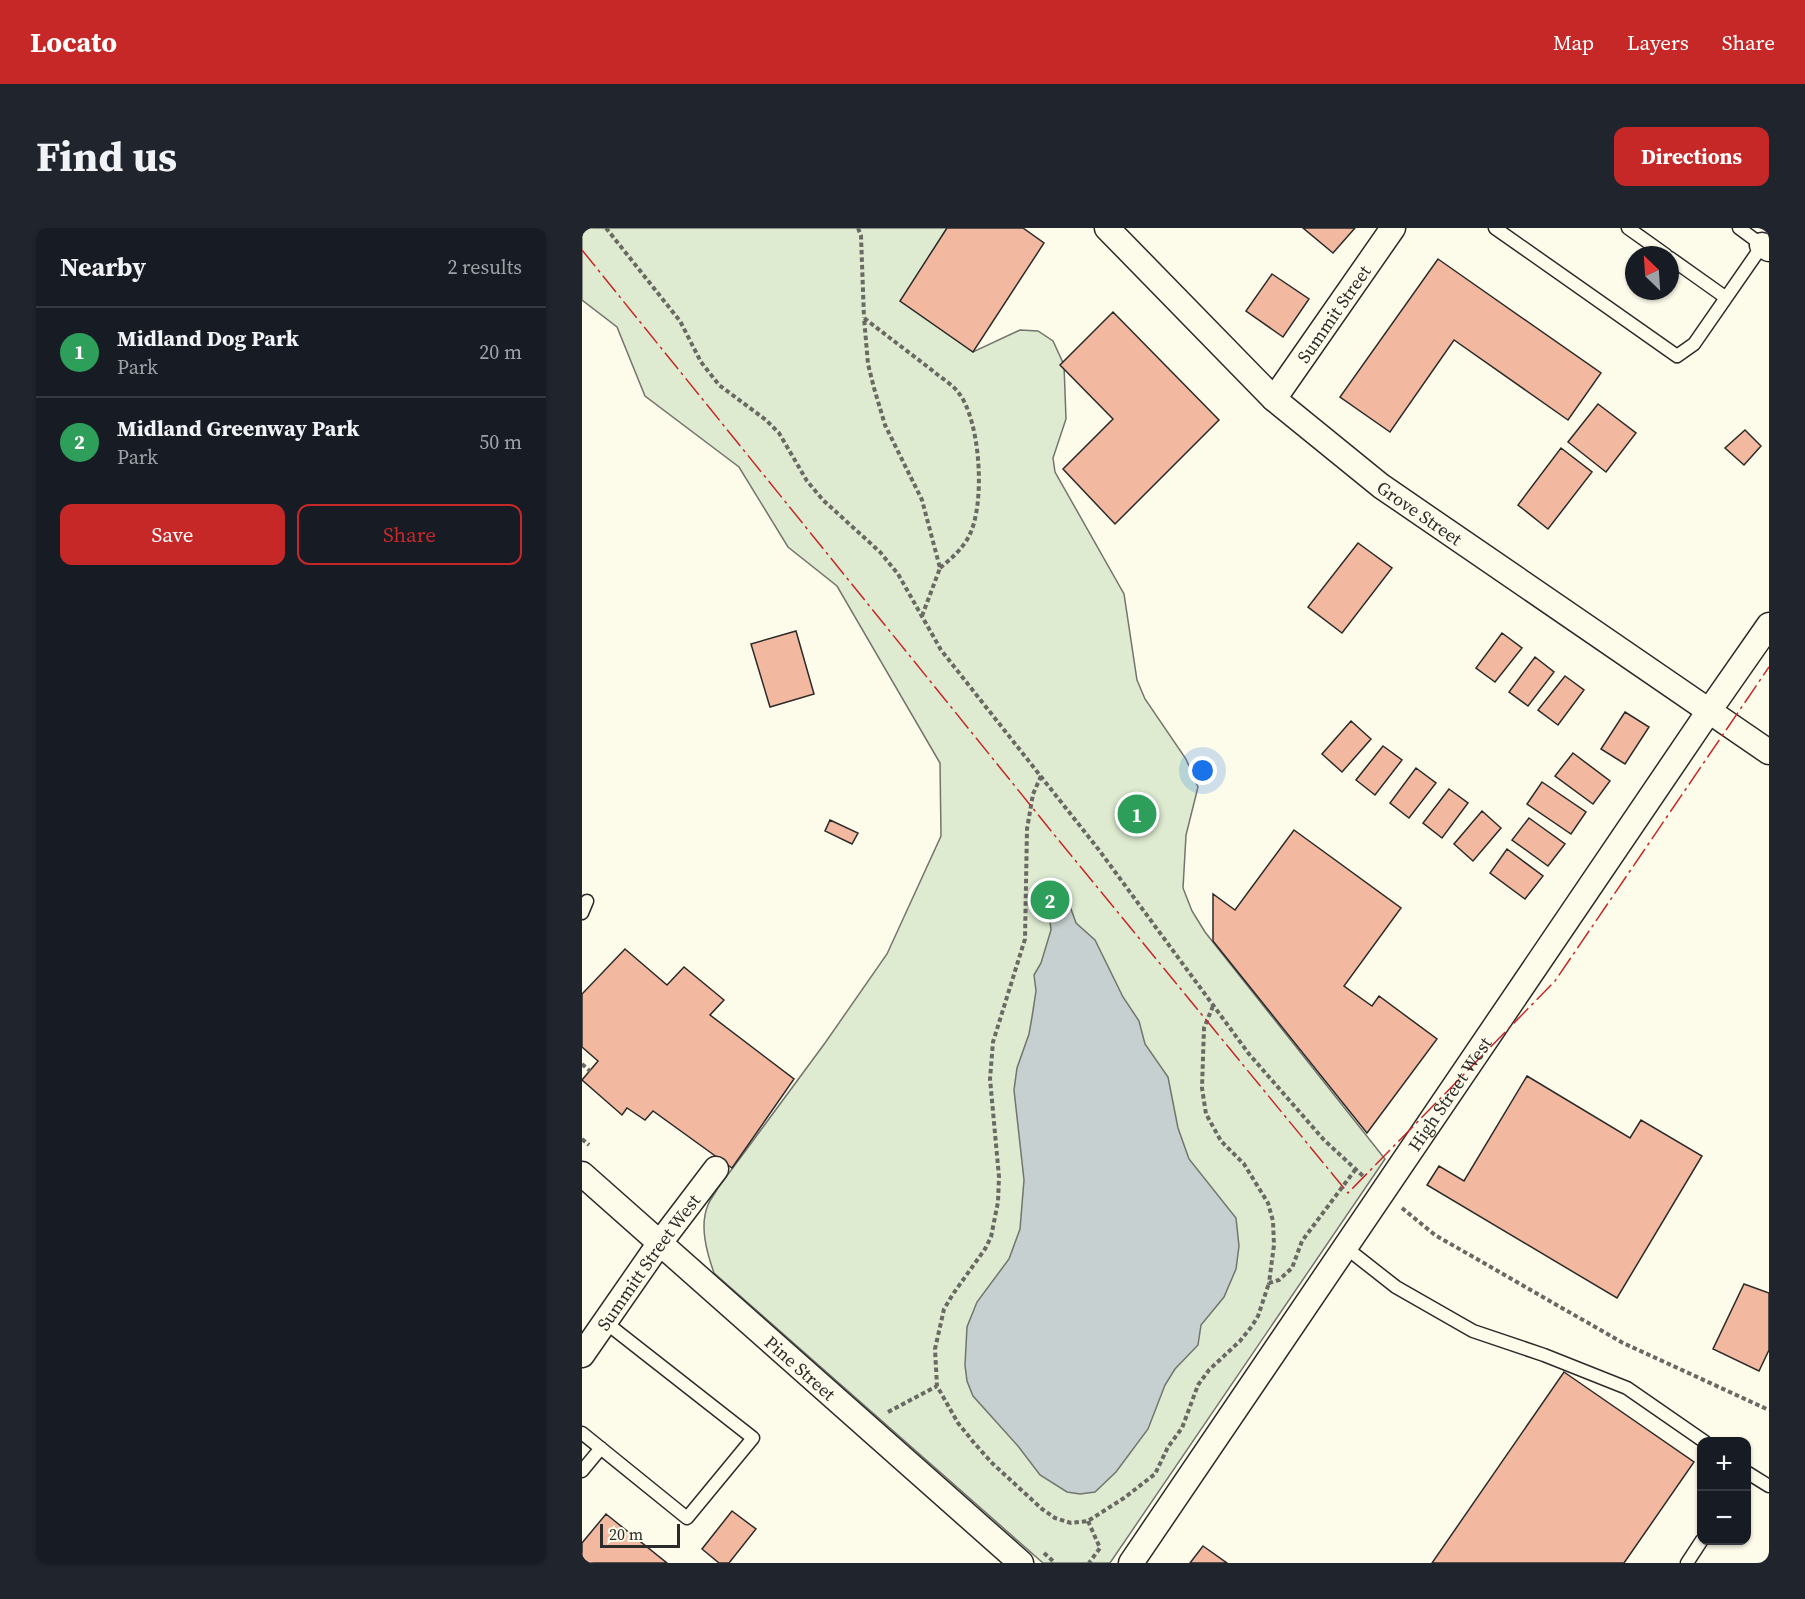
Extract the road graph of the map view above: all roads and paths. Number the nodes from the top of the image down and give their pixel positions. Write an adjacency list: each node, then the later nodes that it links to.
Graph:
1 (606, 228): 15 (path)
2 (858, 228): 12 (path)
3 (1107, 228): 13 (street, Grove Street)
4 (1393, 228): 13 (street, Summit Street)
5 (1495, 228): 11 (lane)
6 (1628, 228): 9 (lane)
7 (1739, 228): 8 (lane)
8 (1767, 244): 11 (lane)
9 (1654, 246)
10 (1679, 264): 11 (lane)
11 (1725, 297)
12 (864, 318): 14 (path); 14 (path)
13 (1274, 399): 17 (street, Grove Street)
14 (940, 568): 15 (path)
15 (921, 617): 19 (path)
16 (1769, 625): 17 (street, High Street West)
17 (1709, 711): 18 (street, Grove Street); 31 (street, High Street West)
18 (1769, 752)
19 (1041, 776): 20 (path); 35 (path)
20 (1213, 1006): 26 (path); 32 (path)
21 (582, 1064): 22 (path)
22 (590, 1071)
23 (582, 1139): 24 (path)
24 (589, 1145)
25 (716, 1169): 30 (street, Summitt Street West)
26 (1355, 1170): 28 (path); 32 (path)
27 (582, 1174): 30 (street, Pine Street)
28 (1371, 1182)
29 (1397, 1204): 36 (path)
30 (660, 1244): 33 (street, Summitt Street West); 46 (street, Pine Street)
31 (1344, 1247): 39 (lane); 49 (street, High Street West)
32 (1269, 1284): 44 (path)
33 (605, 1322): 34 (street, Summitt Street West); 40 (lane)
34 (582, 1355)
35 (937, 1386): 37 (path); 44 (path)
36 (1769, 1410)
37 (894, 1421)
38 (582, 1433): 40 (lane)
39 (1698, 1437)
40 (601, 1448): 41 (lane)
41 (582, 1471)
42 (1751, 1475): 43 (lane)
43 (1769, 1486)
44 (1088, 1521): 48 (path)
45 (1699, 1545): 50 (lane)
46 (1029, 1555): 47 (path)
47 (1055, 1563)
48 (1089, 1563)
49 (1131, 1563)
50 (1687, 1563)

